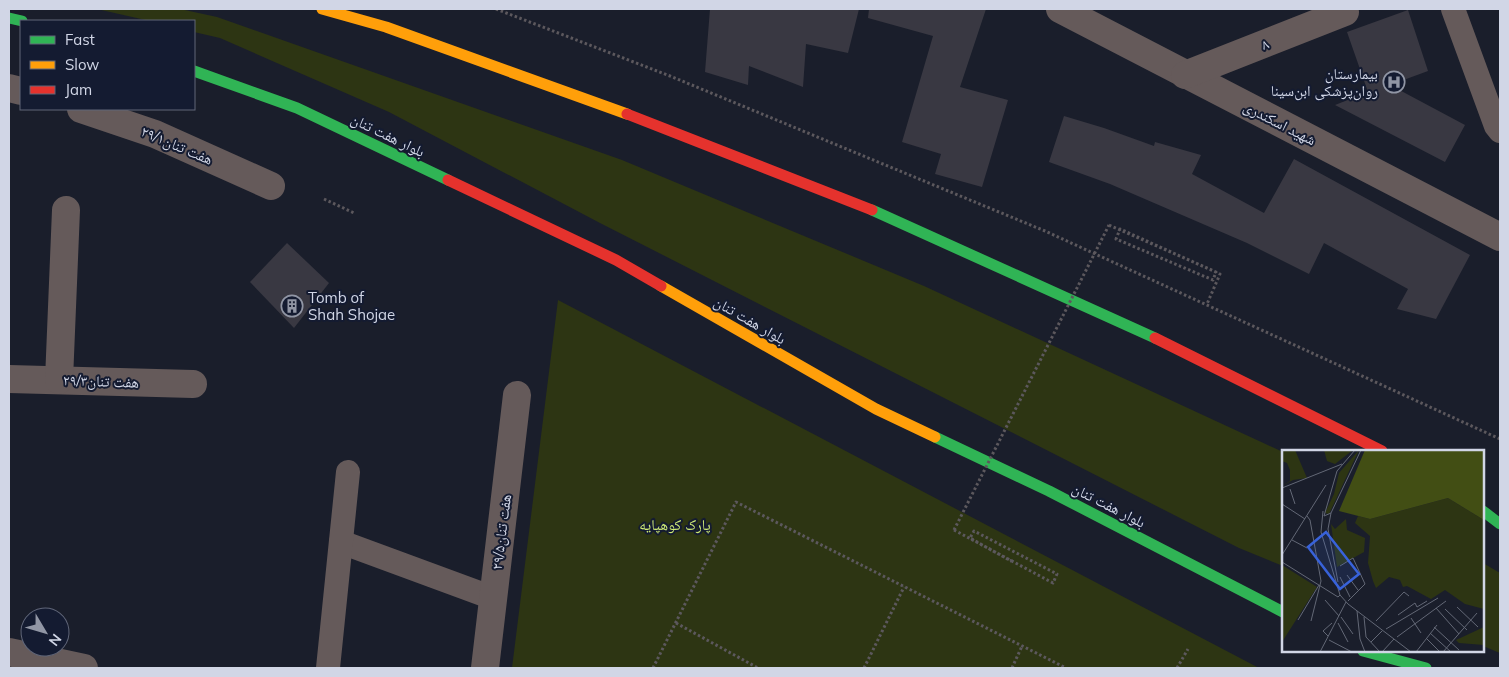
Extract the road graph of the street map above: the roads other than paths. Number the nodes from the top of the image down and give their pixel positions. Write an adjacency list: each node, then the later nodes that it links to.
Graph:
1 (322, 9): 16 (main road)
2 (1060, 9): 6 (street, شهید اسکندری)
3 (1454, 9): 8 (lane)
4 (1344, 12): 6 (street, ۸)
5 (195, 71): 22 (main road, بلوار هفت تنان)
6 (1186, 75): 11 (street, شهید اسکندری)
7 (84, 110): 9 (street, ۲۹/۱هفت تنان)
8 (1500, 132)
9 (271, 186)
10 (66, 210): 13 (street)
11 (1500, 237)
12 (9, 379): 13 (street, ۲۹/۳هفت تنان)
13 (59, 380): 14 (street, ۲۹/۳هفت تنان)
14 (193, 384)
15 (517, 395): 21 (street, ۲۹/۵هفت تنان)
16 (1380, 450)
17 (348, 472): 20 (lane)
18 (1484, 512): 19 (main road)
19 (1500, 524)
20 (341, 542): 21 (lane); 27 (lane)
21 (493, 598): 28 (street, ۲۹/۵هفت تنان)
22 (1282, 611)
23 (9, 652): 26 (street)
24 (1360, 652): 29 (main road)
25 (1367, 652): 30 (main road)
26 (84, 668)
27 (328, 668)
28 (485, 668)
29 (1388, 668)
30 (1426, 668)

